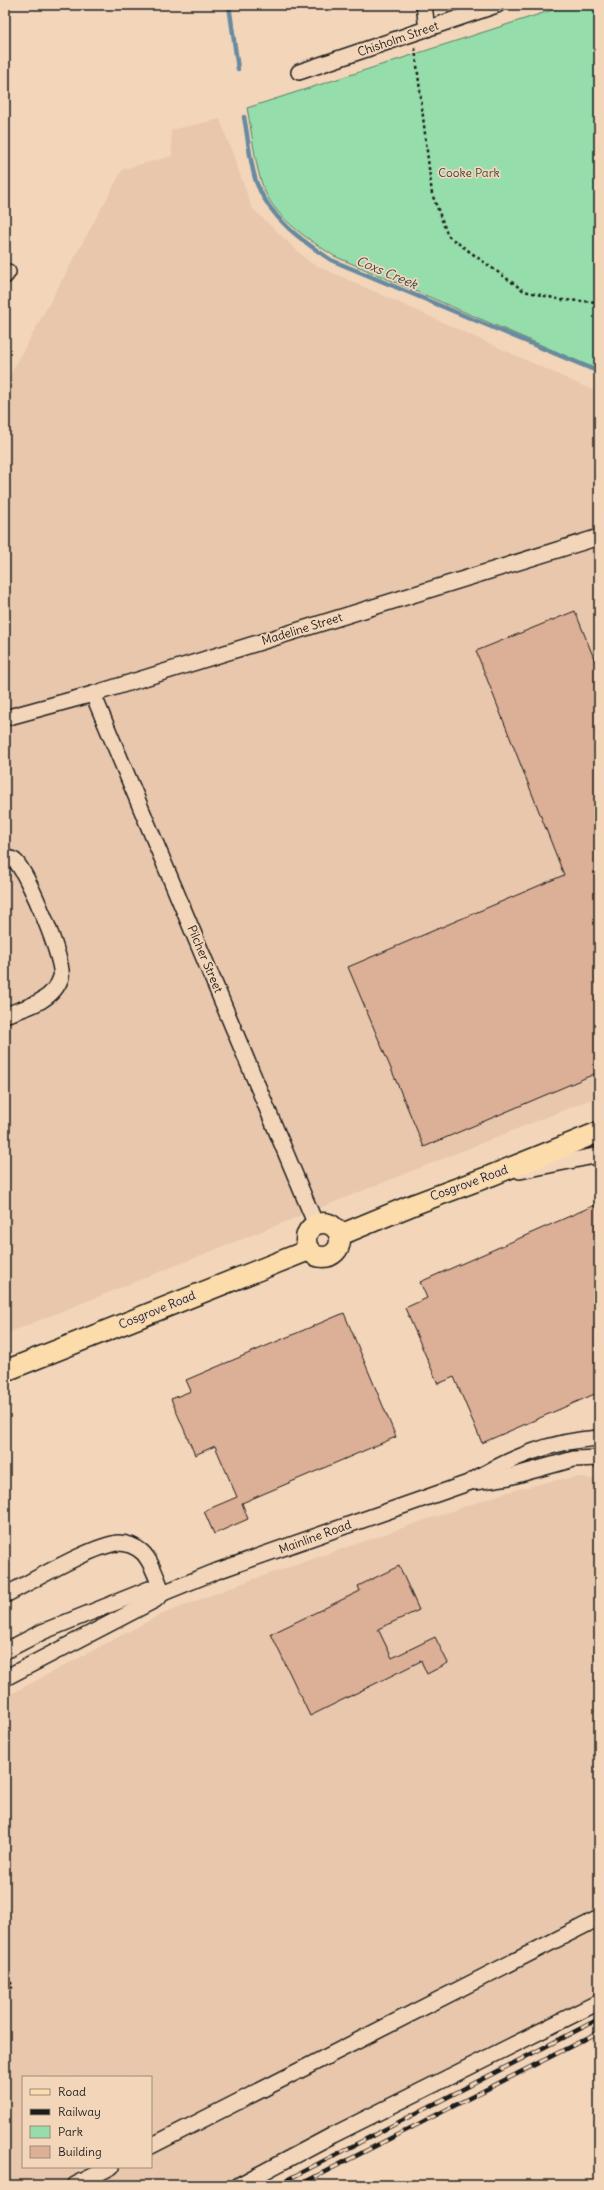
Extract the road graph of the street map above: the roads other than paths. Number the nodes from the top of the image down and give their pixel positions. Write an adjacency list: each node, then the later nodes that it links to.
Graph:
1 (424, 5): 3 (street)
2 (497, 5): 3 (street, Chisholm Street)
3 (420, 31): 4 (street, Chisholm Street)
4 (299, 72)
5 (599, 538): 6 (street, Madeline Street)
6 (93, 694): 7 (street, Madeline Street); 13 (street, Pilcher Street)
7 (5, 718)
8 (5, 858): 9 (street)
9 (5, 1015)
10 (599, 1132): 12 (main road, Cosgrove Road)
11 (599, 1155): 12 (street)
12 (490, 1176): 14 (main road, Cosgrove Road)
13 (316, 1225): 14 (main road); 15 (main road)
14 (340, 1235): 15 (main road)
15 (309, 1250): 16 (main road, Cosgrove Road)
16 (5, 1370)
17 (599, 1438): 19 (street, Mainline Road)
18 (599, 1458): 19 (street, Mainline Road)
19 (468, 1482): 20 (street, Mainline Road)
20 (163, 1593): 21 (street); 22 (street, Mainline Road); 23 (street, Mainline Road)
21 (5, 1595)
22 (5, 1651)
23 (5, 1678)
24 (599, 1918): 26 (street)
25 (599, 2002): 29 (street)
26 (152, 2145)
27 (109, 2168): 28 (street)
28 (75, 2185)
29 (238, 2185)

